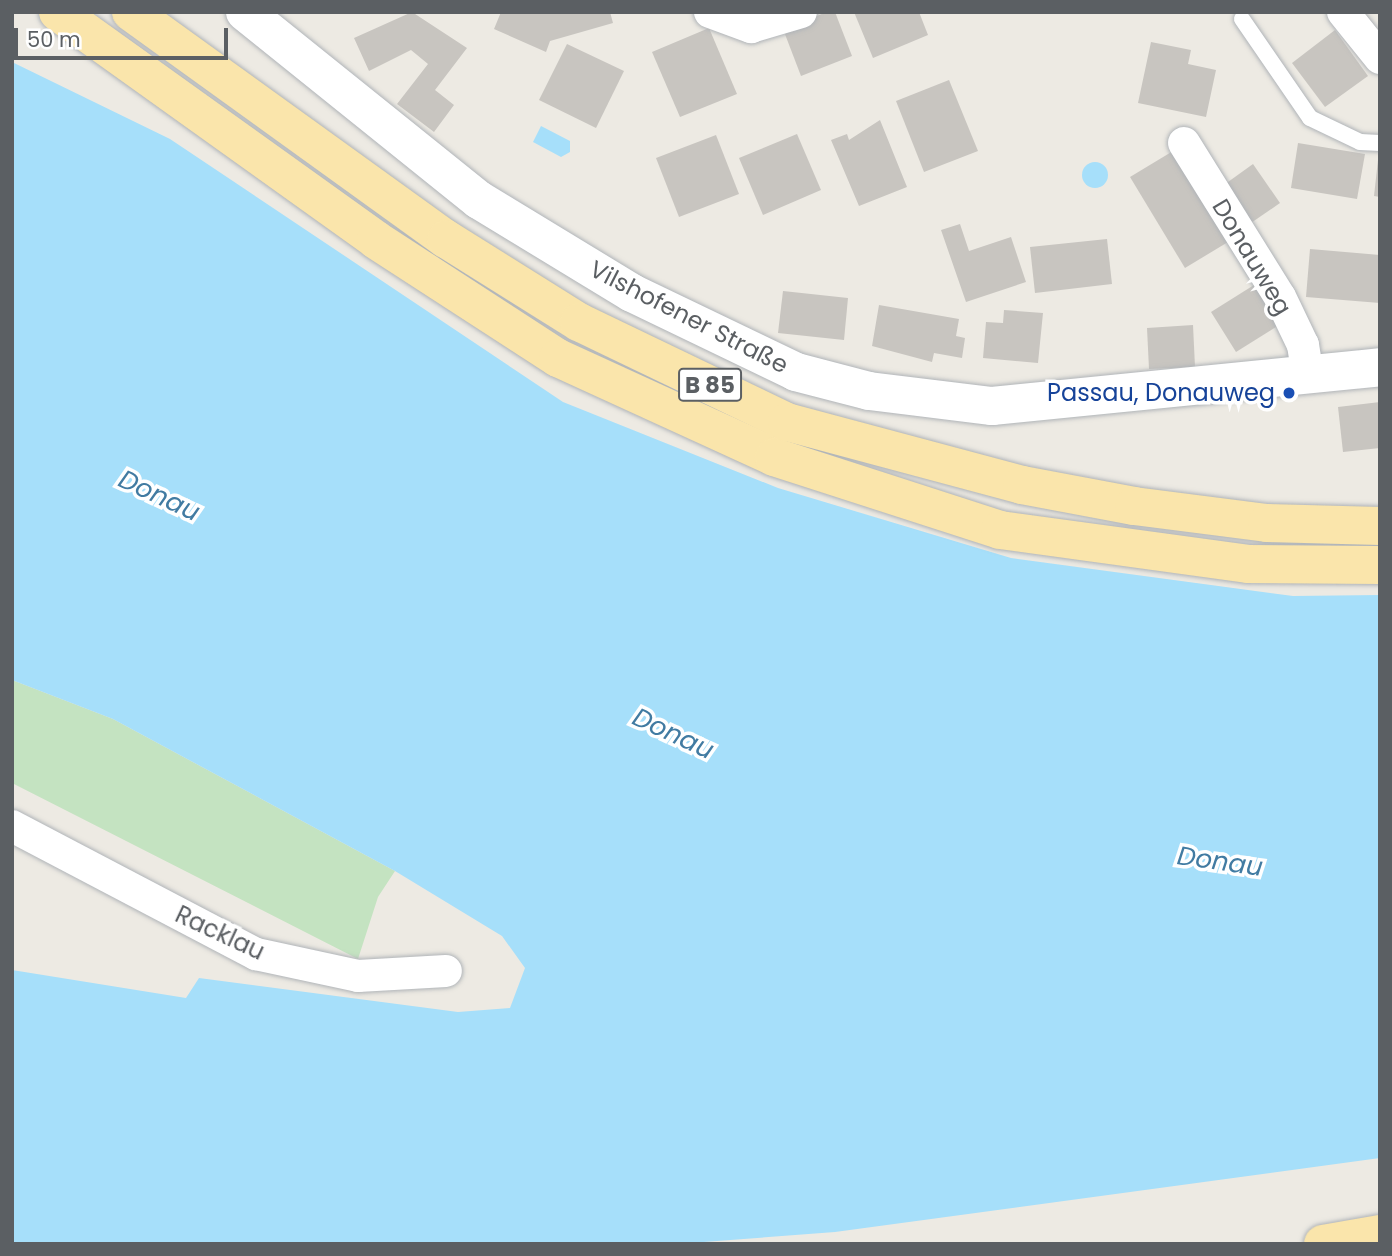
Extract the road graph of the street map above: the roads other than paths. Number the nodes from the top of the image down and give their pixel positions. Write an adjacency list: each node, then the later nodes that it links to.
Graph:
1 (58, 12): 14 (main road, B 85)
2 (131, 12): 13 (main road, B 85)
3 (245, 12): 12 (street, Vilshofener Straße)
4 (710, 12): 5 (street)
5 (801, 12)
6 (1343, 12): 8 (street)
7 (1242, 19): 9 (lane)
8 (1380, 58)
9 (1380, 143)
10 (1184, 144): 12 (street, Donauweg)
11 (1380, 368): 12 (street, Vilshofener Straße)
12 (1308, 376)
13 (1380, 526)
14 (1380, 565)
15 (12, 826): 16 (street, Racklau)
16 (446, 971)
17 (1380, 1234): 18 (main road)
18 (1323, 1244)

